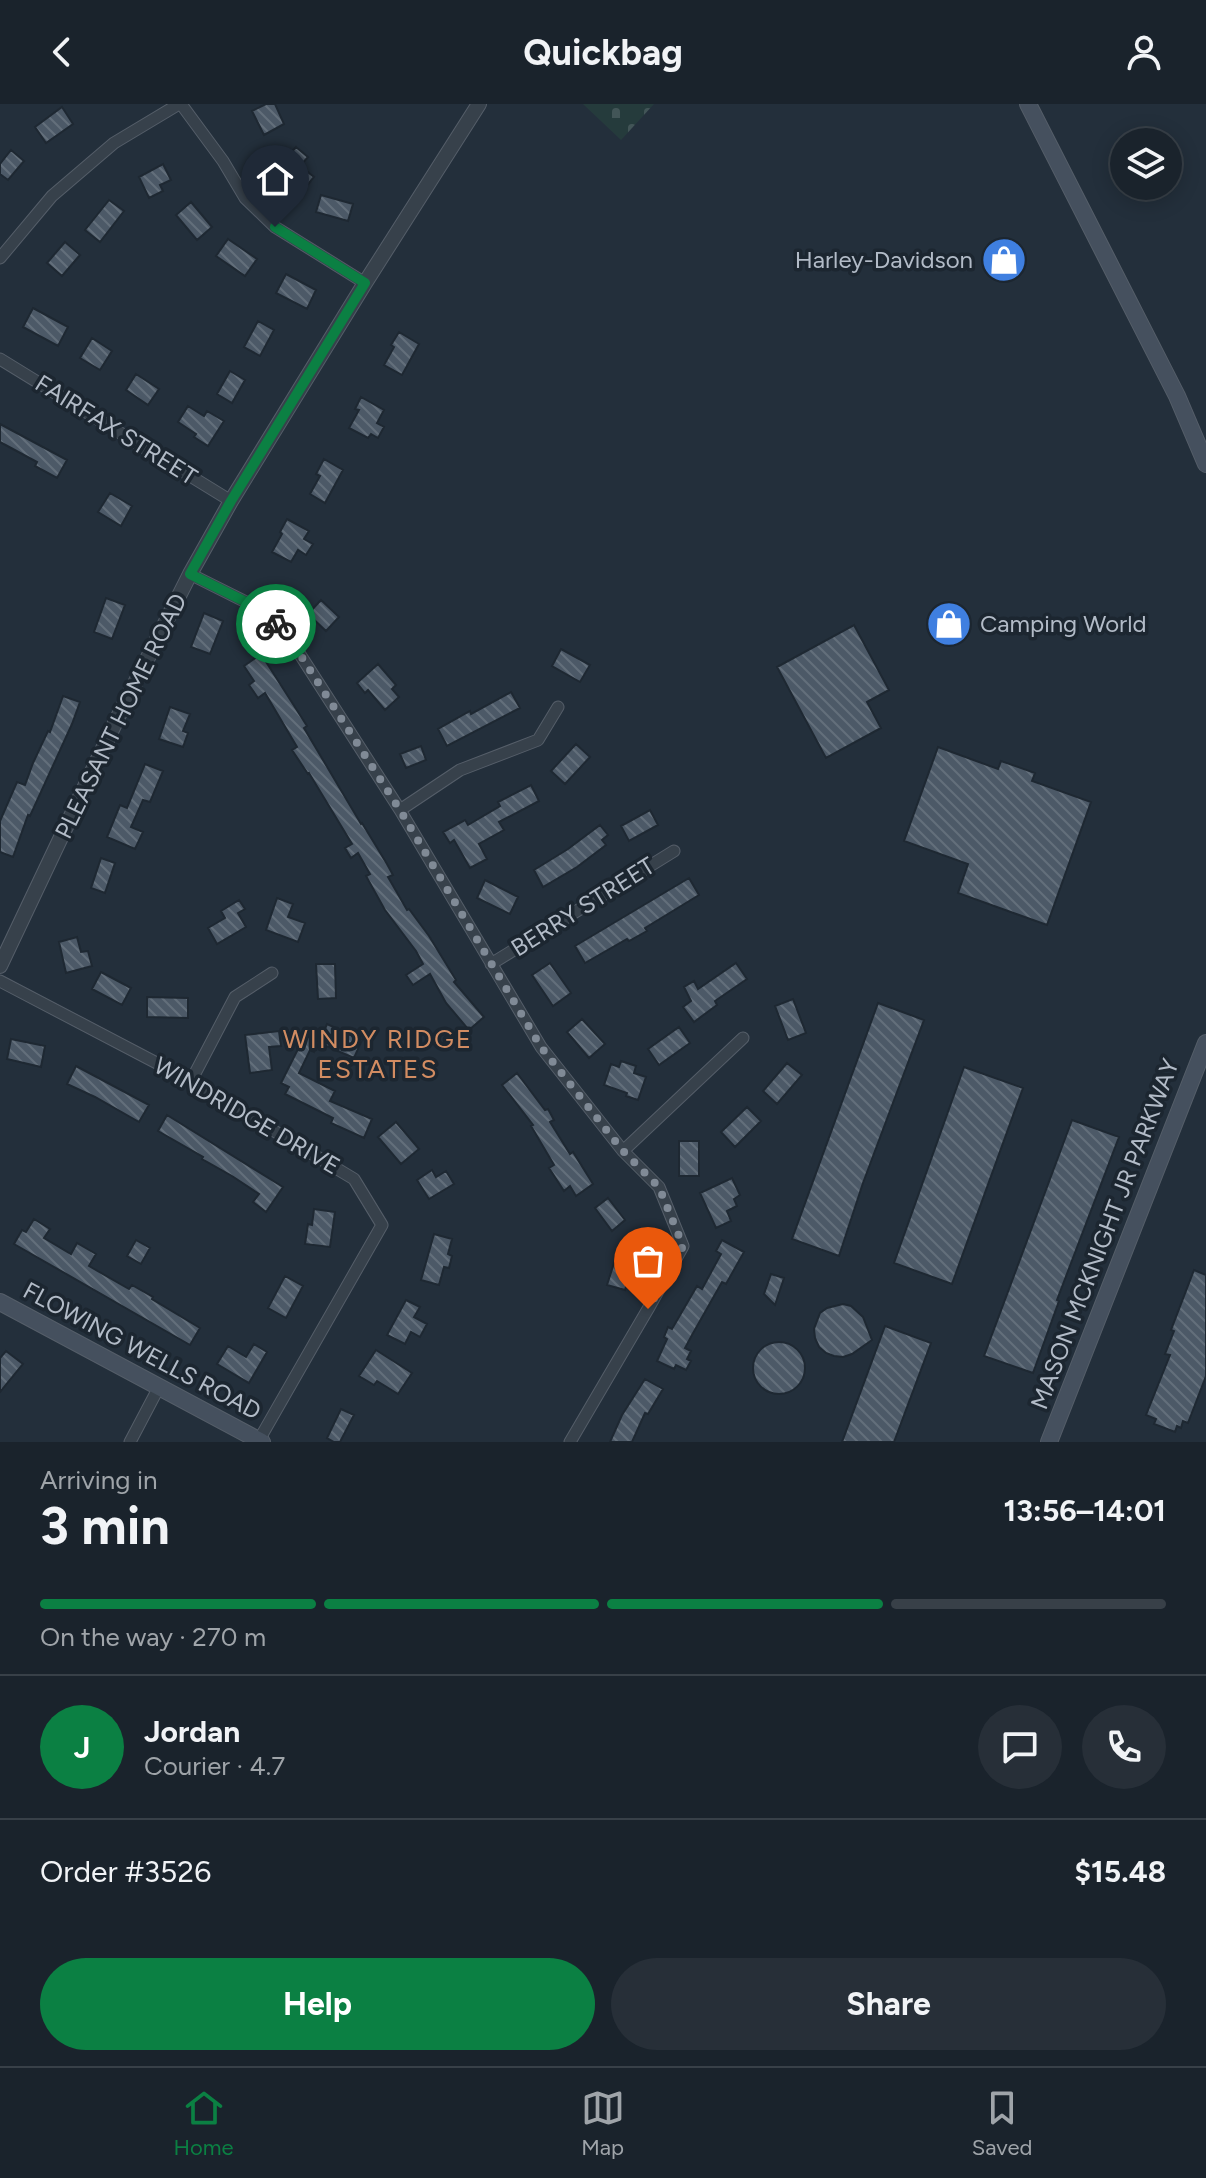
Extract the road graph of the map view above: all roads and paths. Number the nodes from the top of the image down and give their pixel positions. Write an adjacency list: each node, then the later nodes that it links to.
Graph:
1 (180, 104): 4 (street); 5 (street)
2 (479, 104): 5 (street, PLEASANT HOME ROAD)
3 (1028, 104): 7 (main road)
4 (0, 258)
5 (365, 283): 8 (street, PLEASANT HOME ROAD)
6 (0, 359): 8 (street, FAIRFAX STREET)
7 (1206, 464)
8 (231, 501): 9 (street, PLEASANT HOME ROAD)
9 (190, 574): 11 (street); 14 (street, PLEASANT HOME ROAD)
10 (558, 707): 11 (street)
11 (400, 810): 13 (street)
12 (674, 851): 13 (street, BERRY STREET)
13 (491, 964): 20 (street)
14 (0, 966)
15 (272, 973): 19 (street)
16 (0, 981): 19 (street, WINDRIDGE DRIVE)
17 (743, 1038): 20 (street)
18 (1206, 1043): 26 (main road, MASON MCKNIGHT JR PARKWAY)
19 (191, 1081): 23 (street, WINDRIDGE DRIVE)
20 (623, 1151): 25 (street)
21 (0, 1302): 22 (main road, FLOWING WELLS ROAD)
22 (159, 1387): 23 (main road, FLOWING WELLS ROAD); 24 (street)
23 (260, 1441)
24 (130, 1442)
25 (570, 1442)
26 (1049, 1442)

